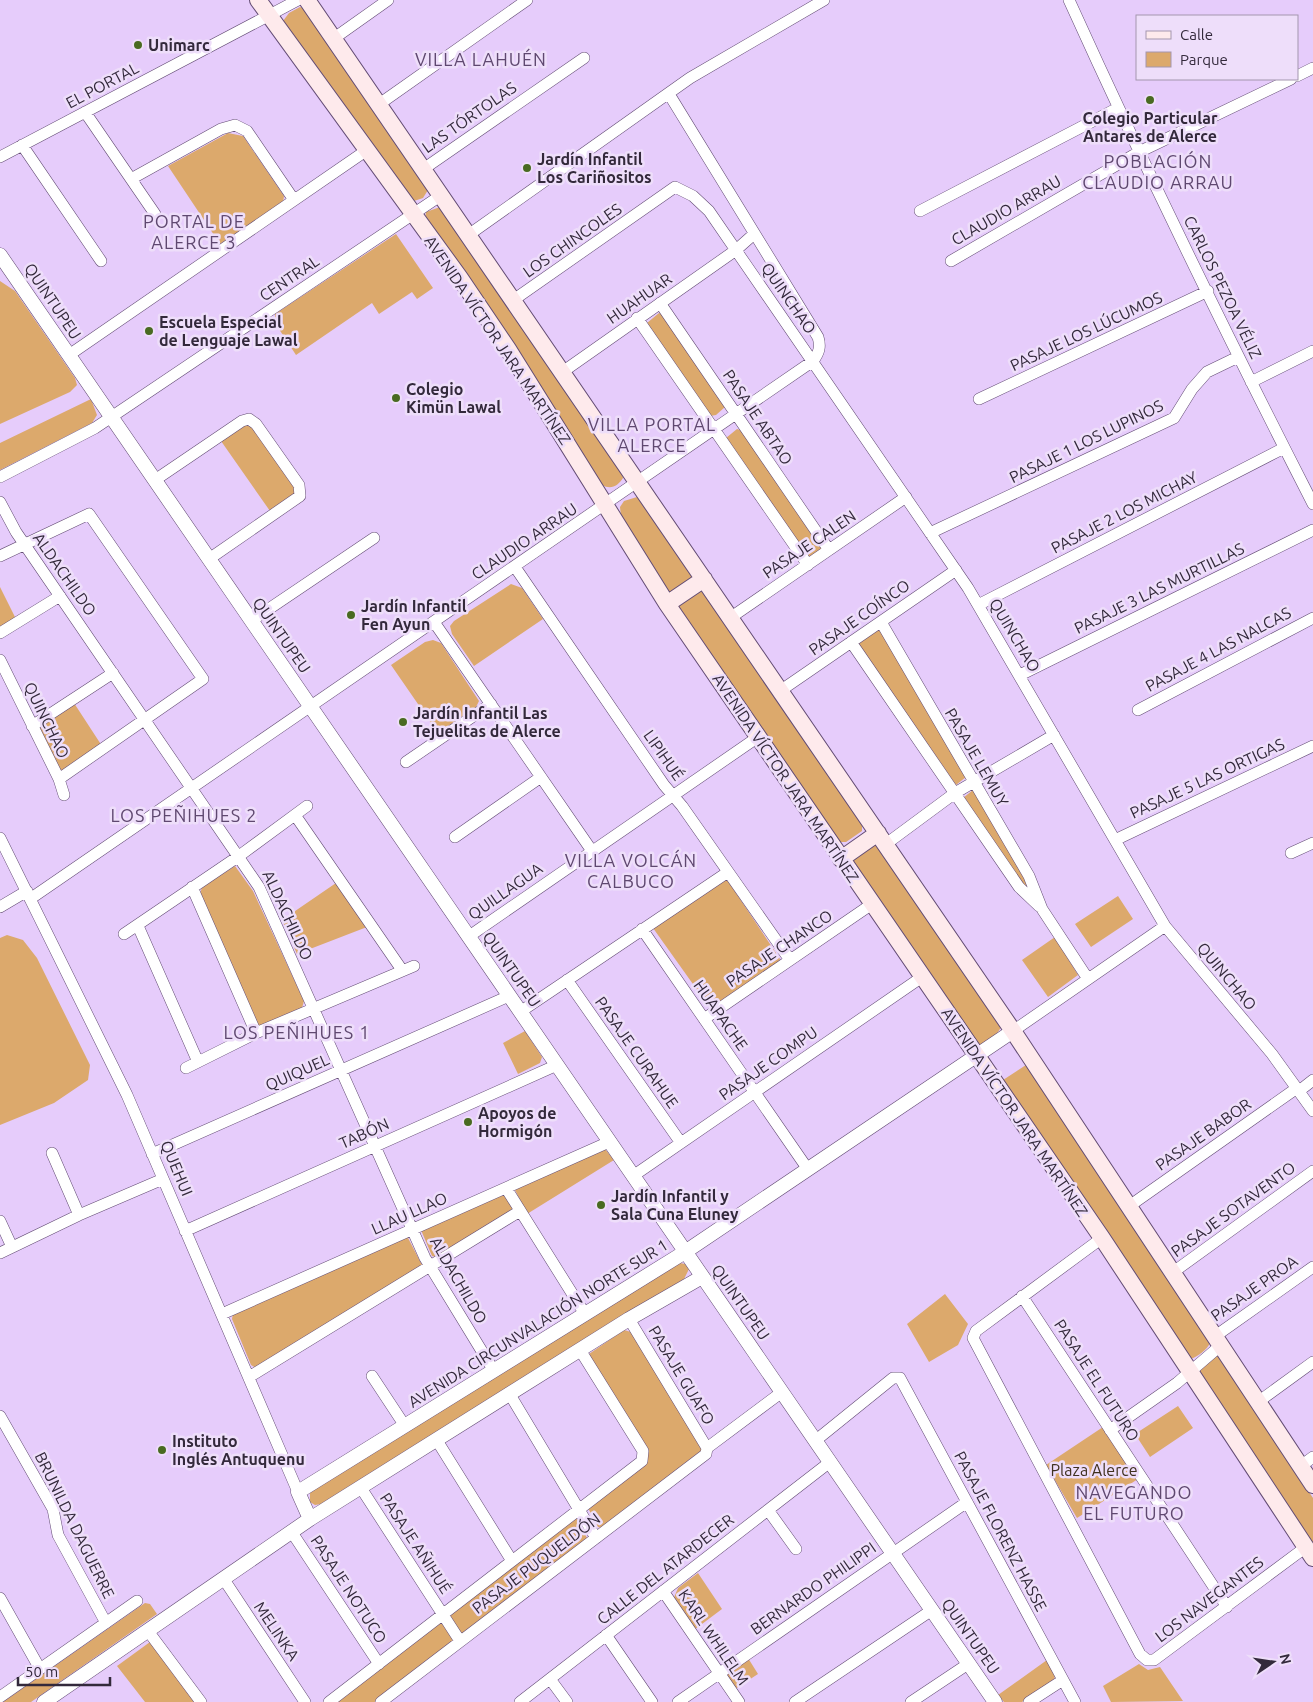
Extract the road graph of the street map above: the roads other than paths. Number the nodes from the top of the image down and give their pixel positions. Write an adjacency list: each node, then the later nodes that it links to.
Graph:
1 (258, 0): 8 (main road, AVENIDA VÍCTOR JARA MARTÍNEZ)
2 (298, 0): 8 (street, EL PORTAL)
3 (307, 0): 9 (main road, AVENIDA VÍCTOR JARA MARTÍNEZ)
4 (388, 0): 9 (street)
5 (527, 0): 15 (street)
6 (824, 0): 14 (street)
7 (1069, 0): 16 (street, CARLOS PEZOA VÉLIZ)
8 (269, 16): 17 (street, EL PORTAL); 19 (main road, AVENIDA VÍCTOR JARA MARTÍNEZ)
9 (333, 39): 15 (main road, AVENIDA VÍCTOR JARA MARTÍNEZ)
10 (584, 58): 22 (street, LAS TÓRTOLAS)
11 (1313, 68): 12 (street)
12 (1298, 76)
13 (1289, 80): 20 (street, CLAUDIO ARRAU)
14 (669, 94): 30 (street); 31 (street)
15 (378, 105): 22 (main road, AVENIDA VÍCTOR JARA MARTÍNEZ)
16 (1118, 108): 20 (street, CARLOS PEZOA VÉLIZ); 27 (street)
17 (85, 112): 18 (street, EL PORTAL); 23 (street)
18 (22, 145): 21 (street, EL PORTAL); 34 (street)
19 (366, 150): 26 (street); 29 (main road, AVENIDA VÍCTOR JARA MARTÍNEZ)
20 (1140, 152): 35 (street, CLAUDIO ARRAU); 36 (street, CARLOS PEZOA VÉLIZ)
21 (0, 157)
22 (422, 170): 25 (main road, AVENIDA VÍCTOR JARA MARTÍNEZ)
23 (131, 180): 26 (street); 28 (street)
24 (675, 187): 32 (street, QUINCHAO); 37 (street, LOS CHINCOLES)
25 (440, 196): 29 (street, CENTRAL); 31 (main road, AVENIDA VÍCTOR JARA MARTÍNEZ)
26 (294, 200): 41 (street)
27 (920, 211)
28 (154, 214)
29 (414, 214): 48 (street, CENTRAL); 56 (main road, AVENIDA VÍCTOR JARA MARTÍNEZ)
30 (754, 234): 32 (street, HUAHUAR); 43 (street)
31 (467, 236): 37 (main road, AVENIDA VÍCTOR JARA MARTÍNEZ)
32 (736, 250): 38 (street, HUAHUAR); 43 (street, QUINCHAO)
33 (0, 255): 41 (street, QUINTUPEU)
34 (101, 261)
35 (951, 261)
36 (1208, 291): 42 (street, CARLOS PEZOA VÉLIZ); 46 (street, PASAJE LOS LÚCUMOS)
37 (512, 301): 44 (main road, AVENIDA VÍCTOR JARA MARTÍNEZ)
38 (660, 303): 39 (street, HUAHUAR); 47 (street, PASAJE ABTAO)
39 (637, 318): 44 (street, HUAHUAR); 49 (street)
40 (1313, 351): 45 (street)
41 (69, 355): 48 (street, QUINTUPEU)
42 (1238, 357): 45 (street, CARLOS PEZOA VÉLIZ); 59 (street, PASAJE 1 LOS LUPINOS)
43 (812, 361): 47 (street, CLAUDIO ARRAU); 54 (street, QUINCHAO)
44 (561, 372): 53 (main road, AVENIDA VÍCTOR JARA MARTÍNEZ)
45 (1251, 382): 50 (street, CARLOS PEZOA VÉLIZ)
46 (979, 399)
47 (736, 414): 49 (street, CLAUDIO ARRAU); 62 (street, PASAJE ABTAO)
48 (110, 416): 51 (street, CENTRAL); 52 (street, QUINTUPEU)
49 (714, 429): 53 (street, CLAUDIO ARRAU); 65 (street)
50 (1284, 448): 57 (street, CARLOS PEZOA VÉLIZ); 71 (street, PASAJE 2 LOS MICHAY)
51 (0, 477)
52 (154, 480): 64 (street, QUINTUPEU); 64 (street)
53 (637, 483): 56 (street, CLAUDIO ARRAU); 68 (main road, AVENIDA VÍCTOR JARA MARTÍNEZ)
54 (906, 497): 59 (street, QUINCHAO); 62 (street, PASAJE CALEN)
55 (0, 502): 61 (street, ALDACHILDO)
56 (606, 504): 66 (street, CLAUDIO ARRAU); 70 (main road, AVENIDA VÍCTOR JARA MARTÍNEZ)
57 (1313, 504)
58 (1313, 530): 81 (street, PASAJE 3 LAS MURTILLAS)
59 (930, 532): 67 (street, QUINCHAO)
60 (374, 538): 74 (street)
61 (24, 544): 63 (street); 69 (street, ALDACHILDO); 86 (street)
62 (829, 550): 65 (street, PASAJE CALEN)
63 (0, 556)
64 (209, 559): 74 (street, QUINTUPEU)
65 (808, 565): 72 (street, PASAJE CALEN)
66 (515, 567): 75 (street, CLAUDIO ARRAU); 98 (street, LIPIHUÉ)
67 (956, 570): 71 (street, QUINCHAO); 76 (street, PASAJE COÍNCO)
68 (704, 579): 70 (main road); 72 (main road, AVENIDA VÍCTOR JARA MARTÍNEZ)
69 (60, 596): 77 (street); 80 (street, ALDACHILDO)
70 (668, 604): 89 (main road, AVENIDA VÍCTOR JARA MARTÍNEZ)
71 (978, 605): 81 (street, QUINCHAO)
72 (730, 618): 82 (main road, AVENIDA VÍCTOR JARA MARTÍNEZ)
73 (1313, 618): 85 (street, PASAJE 4 LAS NALCAS)
74 (251, 621): 84 (street, QUINTUPEU)
75 (434, 622): 83 (street); 84 (street, CLAUDIO ARRAU)
76 (880, 622): 78 (street, PASAJE COÍNCO); 94 (street, PASAJE LEMUY)
77 (0, 633)
78 (851, 642): 82 (street, PASAJE COÍNCO); 96 (street, PASAJE LEMUY)
79 (0, 660): 87 (street, QUINCHAO)
80 (113, 673): 86 (street, ALDACHILDO); 87 (street)
81 (1020, 675): 88 (street, QUINCHAO)
82 (780, 691): 103 (main road, AVENIDA VÍCTOR JARA MARTÍNEZ)
83 (491, 704): 91 (street); 92 (street)
84 (310, 707): 95 (street, CLAUDIO ARRAU); 120 (street, QUINTUPEU)
85 (1138, 710)
86 (145, 720): 93 (street); 95 (street, ALDACHILDO)
87 (32, 726): 93 (street, QUINCHAO)
88 (1054, 735): 94 (street); 104 (street, QUINCHAO)
89 (758, 737): 98 (street, QUILLAGUA); 109 (main road, AVENIDA VÍCTOR JARA MARTÍNEZ)
90 (1313, 746): 104 (street, PASAJE 5 LAS ORTIGAS)
91 (406, 762)
92 (542, 777): 101 (street); 106 (street)
93 (59, 779): 97 (street, QUINCHAO)
94 (973, 782): 96 (street); 115 (street, PASAJE LEMUY)
95 (192, 788): 108 (street, ALDACHILDO); 112 (street, CLAUDIO ARRAU)
96 (955, 794): 103 (street); 115 (street, PASAJE LEMUY)
97 (64, 795)
98 (673, 796): 106 (street, QUILLAGUA); 110 (street, LIPIHUÉ)
99 (307, 806): 100 (street)
100 (295, 815): 108 (street); 123 (street)
101 (455, 837)
102 (0, 838): 112 (street, QUEHUI)
103 (882, 838): 109 (main road); 131 (main road, AVENIDA VÍCTOR JARA MARTÍNEZ)
104 (1115, 840): 117 (street, QUINCHAO)
105 (1313, 843): 107 (street)
106 (592, 851): 120 (street, QUILLAGUA)
107 (1291, 853)
108 (239, 856): 111 (street); 128 (street, ALDACHILDO)
109 (841, 859): 113 (main road, AVENIDA VÍCTOR JARA MARTÍNEZ)
110 (728, 872): 118 (street); 121 (street, LIPIHUÉ)
111 (192, 887): 116 (street); 132 (street)
112 (28, 895): 114 (street, CLAUDIO ARRAU); 146 (street, QUEHUI)
113 (872, 904): 121 (street, PASAJE CHANCO); 124 (main road, AVENIDA VÍCTOR JARA MARTÍNEZ)
114 (0, 907)
115 (1042, 909): 125 (street, PASAJE LEMUY)
116 (138, 926): 119 (street); 134 (street)
117 (1166, 926): 125 (street, AVENIDA CIRCUNVALACIÓN NORTE SUR 1); 139 (street, QUINCHAO)
118 (642, 929): 126 (street); 130 (street, HUAPACHE)
119 (124, 934)
120 (468, 936): 127 (street, QUINTUPEU)
121 (790, 960): 130 (street, PASAJE CHANCO)
122 (414, 966): 123 (street)
123 (402, 970): 128 (street)
124 (922, 977): 133 (main road, AVENIDA VÍCTOR JARA MARTÍNEZ); 140 (street, PASAJE COMPU)
125 (1088, 979): 131 (street, AVENIDA CIRCUNVALACIÓN NORTE SUR 1)
126 (568, 980): 129 (street); 143 (street, PASAJE CURAHUE)
127 (509, 996): 129 (street, QUINTUPEU); 137 (street, QUIQUEL)
128 (314, 1009): 132 (street); 137 (street, ALDACHILDO)
129 (520, 1012): 135 (street, QUINTUPEU)
130 (704, 1019): 140 (street, HUAPACHE)
131 (1013, 1031): 133 (street, AVENIDA CIRCUNVALACIÓN NORTE SUR 1); 152 (main road, AVENIDA VÍCTOR JARA MARTÍNEZ)
132 (256, 1034): 134 (street)
133 (976, 1056): 147 (street, AVENIDA CIRCUNVALACIÓN NORTE SUR 1); 158 (main road, AVENIDA VÍCTOR JARA MARTÍNEZ)
134 (198, 1062): 136 (street)
135 (557, 1065): 142 (street, QUINTUPEU); 144 (street, TABÓN)
136 (186, 1068)
137 (341, 1070): 144 (street, ALDACHILDO); 146 (street, QUIQUEL)
138 (1313, 1080): 139 (street, PASAJE BABOR)
139 (1298, 1089): 141 (street, QUINCHAO); 152 (street, PASAJE BABOR)
140 (754, 1092): 143 (street, PASAJE COMPU); 147 (street, HUAPACHE)
141 (1313, 1110)
142 (610, 1142): 149 (street, QUINTUPEU); 151 (street, LLAU LLAO)
143 (681, 1143): 149 (street, PASAJE COMPU)
144 (374, 1146): 156 (street, TABÓN); 157 (street, ALDACHILDO)
145 (52, 1153): 154 (street)
146 (152, 1154): 150 (street, QUEHUI)
147 (807, 1168): 160 (street, AVENIDA CIRCUNVALACIÓN NORTE SUR 1)
148 (1313, 1171): 164 (street, PASAJE SOTAVENTO)
149 (633, 1176): 160 (street, QUINTUPEU)
150 (163, 1179): 154 (street); 156 (street, QUEHUI)
151 (506, 1188): 153 (street); 157 (street, LLAU LLAO)
152 (1128, 1207): 164 (main road, AVENIDA VÍCTOR JARA MARTÍNEZ)
153 (520, 1211): 162 (street); 168 (street)
154 (79, 1215): 159 (street)
155 (0, 1221): 159 (street)
156 (185, 1230): 167 (street, QUEHUI)
157 (412, 1230): 162 (street, ALDACHILDO); 167 (street, LLAU LLAO)
158 (1102, 1238): 166 (street, LOS NAVEGANTES); 173 (main road, AVENIDA VÍCTOR JARA MARTÍNEZ)
159 (12, 1247): 161 (street)
160 (685, 1252): 165 (street, QUINTUPEU); 168 (street, AVENIDA CIRCUNVALACIÓN NORTE SUR 1)
161 (0, 1253)
162 (430, 1266): 174 (street, ALDACHILDO); 176 (street)
163 (1313, 1266): 170 (street, PASAJE PROA)
164 (1172, 1273): 170 (main road, AVENIDA VÍCTOR JARA MARTÍNEZ)
165 (702, 1277): 169 (street); 177 (street, QUINTUPEU)
166 (1022, 1296): 182 (street, PASAJE EL FUTURO); 205 (street, LOS NAVEGANTES)
167 (222, 1314): 176 (street, QUEHUI)
168 (585, 1314): 174 (street, AVENIDA CIRCUNVALACIÓN NORTE SUR 1)
169 (629, 1319): 171 (street); 185 (street, PASAJE GUAFO)
170 (1217, 1341): 173 (street, PASAJE PROA); 179 (main road, AVENIDA VÍCTOR JARA MARTÍNEZ)
171 (580, 1350): 178 (street); 192 (street, PASAJE PUQUELDÓN)
172 (1313, 1362): 179 (street)
173 (1190, 1371): 182 (street, PASAJE PROA); 199 (main road, AVENIDA VÍCTOR JARA MARTÍNEZ)
174 (494, 1372): 181 (street, AVENIDA CIRCUNVALACIÓN NORTE SUR 1)
175 (372, 1376): 181 (street)
176 (249, 1377): 190 (street, QUEHUI)
177 (782, 1392): 184 (street, QUINTUPEU); 185 (street, PASAJE PUQUELDÓN)
178 (508, 1393): 183 (street); 192 (street)
179 (1258, 1402): 187 (main road, AVENIDA VÍCTOR JARA MARTÍNEZ)
180 (0, 1416): 208 (street, BRUNILDA DAGUERRE)
181 (406, 1426): 190 (street, AVENIDA CIRCUNVALACIÓN NORTE SUR 1)
182 (1110, 1430): 205 (street, PASAJE EL FUTURO)
183 (436, 1439): 189 (street); 200 (street)
184 (815, 1441): 186 (street, QUINTUPEU); 191 (street, PASAJE FLORENZ HASSE)
185 (707, 1448): 196 (street, PASAJE PUQUELDÓN)
186 (830, 1462): 193 (street, CALLE DEL ATARDECER); 198 (street, QUINTUPEU)
187 (1307, 1462): 188 (main road, AVENIDA VÍCTOR JARA MARTÍNEZ)
188 (1313, 1485)
189 (361, 1488): 194 (street); 207 (street, PASAJE AÑIHUÉ)
190 (298, 1492): 194 (street, QUEHUI)
191 (967, 1502): 198 (street, BERNARDO PHILIPPI); 217 (street, PASAJE FLORENZ HASSE)
192 (579, 1509): 196 (street); 200 (street, PASAJE PUQUELDÓN)
193 (768, 1510): 197 (street); 202 (street, CALLE DEL ATARDECER)
194 (310, 1519): 195 (street)
195 (291, 1531): 201 (street); 212 (street, PASAJE NOTUCO)
196 (596, 1538): 211 (street, PASAJE PUQUELDÓN)
197 (796, 1549)
198 (892, 1553): 206 (street, QUINTUPEU); 215 (street, BERNARDO PHILIPPI)
199 (1309, 1553): 205 (street, LOS NAVEGANTES)
200 (512, 1561): 207 (street, PASAJE PUQUELDÓN)
201 (223, 1578): 209 (street); 221 (street, MELINKA)
202 (663, 1591): 210 (street, CALLE DEL ATARDECER); 215 (street, KARL WHILELM)
203 (0, 1598): 214 (street)
204 (137, 1601): 208 (street)
205 (1227, 1607)
206 (932, 1610): 213 (street, QUINTUPEU); 229 (street)
207 (443, 1615): 211 (street, PASAJE AÑIHUÉ); 212 (street, PASAJE PUQUELDÓN)
208 (106, 1623): 214 (street)
209 (148, 1631): 219 (street); 220 (street)
210 (606, 1635): 216 (street, CALLE DEL ATARDECER); 226 (street)
211 (460, 1641): 223 (street, PASAJE PUQUELDÓN)
212 (379, 1664): 222 (street, PASAJE PUQUELDÓN)
213 (968, 1664): 230 (street); 231 (street, QUINTUPEU)
214 (40, 1669): 218 (street)
215 (719, 1673): 227 (street, BERNARDO PHILIPPI); 228 (street, KARL WHILELM)
216 (550, 1679): 224 (street, CALLE DEL ATARDECER); 225 (street)
217 (1063, 1680): 232 (street); 233 (street, PASAJE FLORENZ HASSE)
218 (0, 1696)
219 (44, 1702)
220 (202, 1702)
221 (305, 1702)
222 (329, 1702)
223 (381, 1702)
224 (520, 1702)
225 (567, 1702)
226 (652, 1702)
227 (678, 1702)
228 (739, 1702)
229 (795, 1702)
230 (911, 1702)
231 (995, 1702)
232 (1029, 1702)
233 (1075, 1702)

